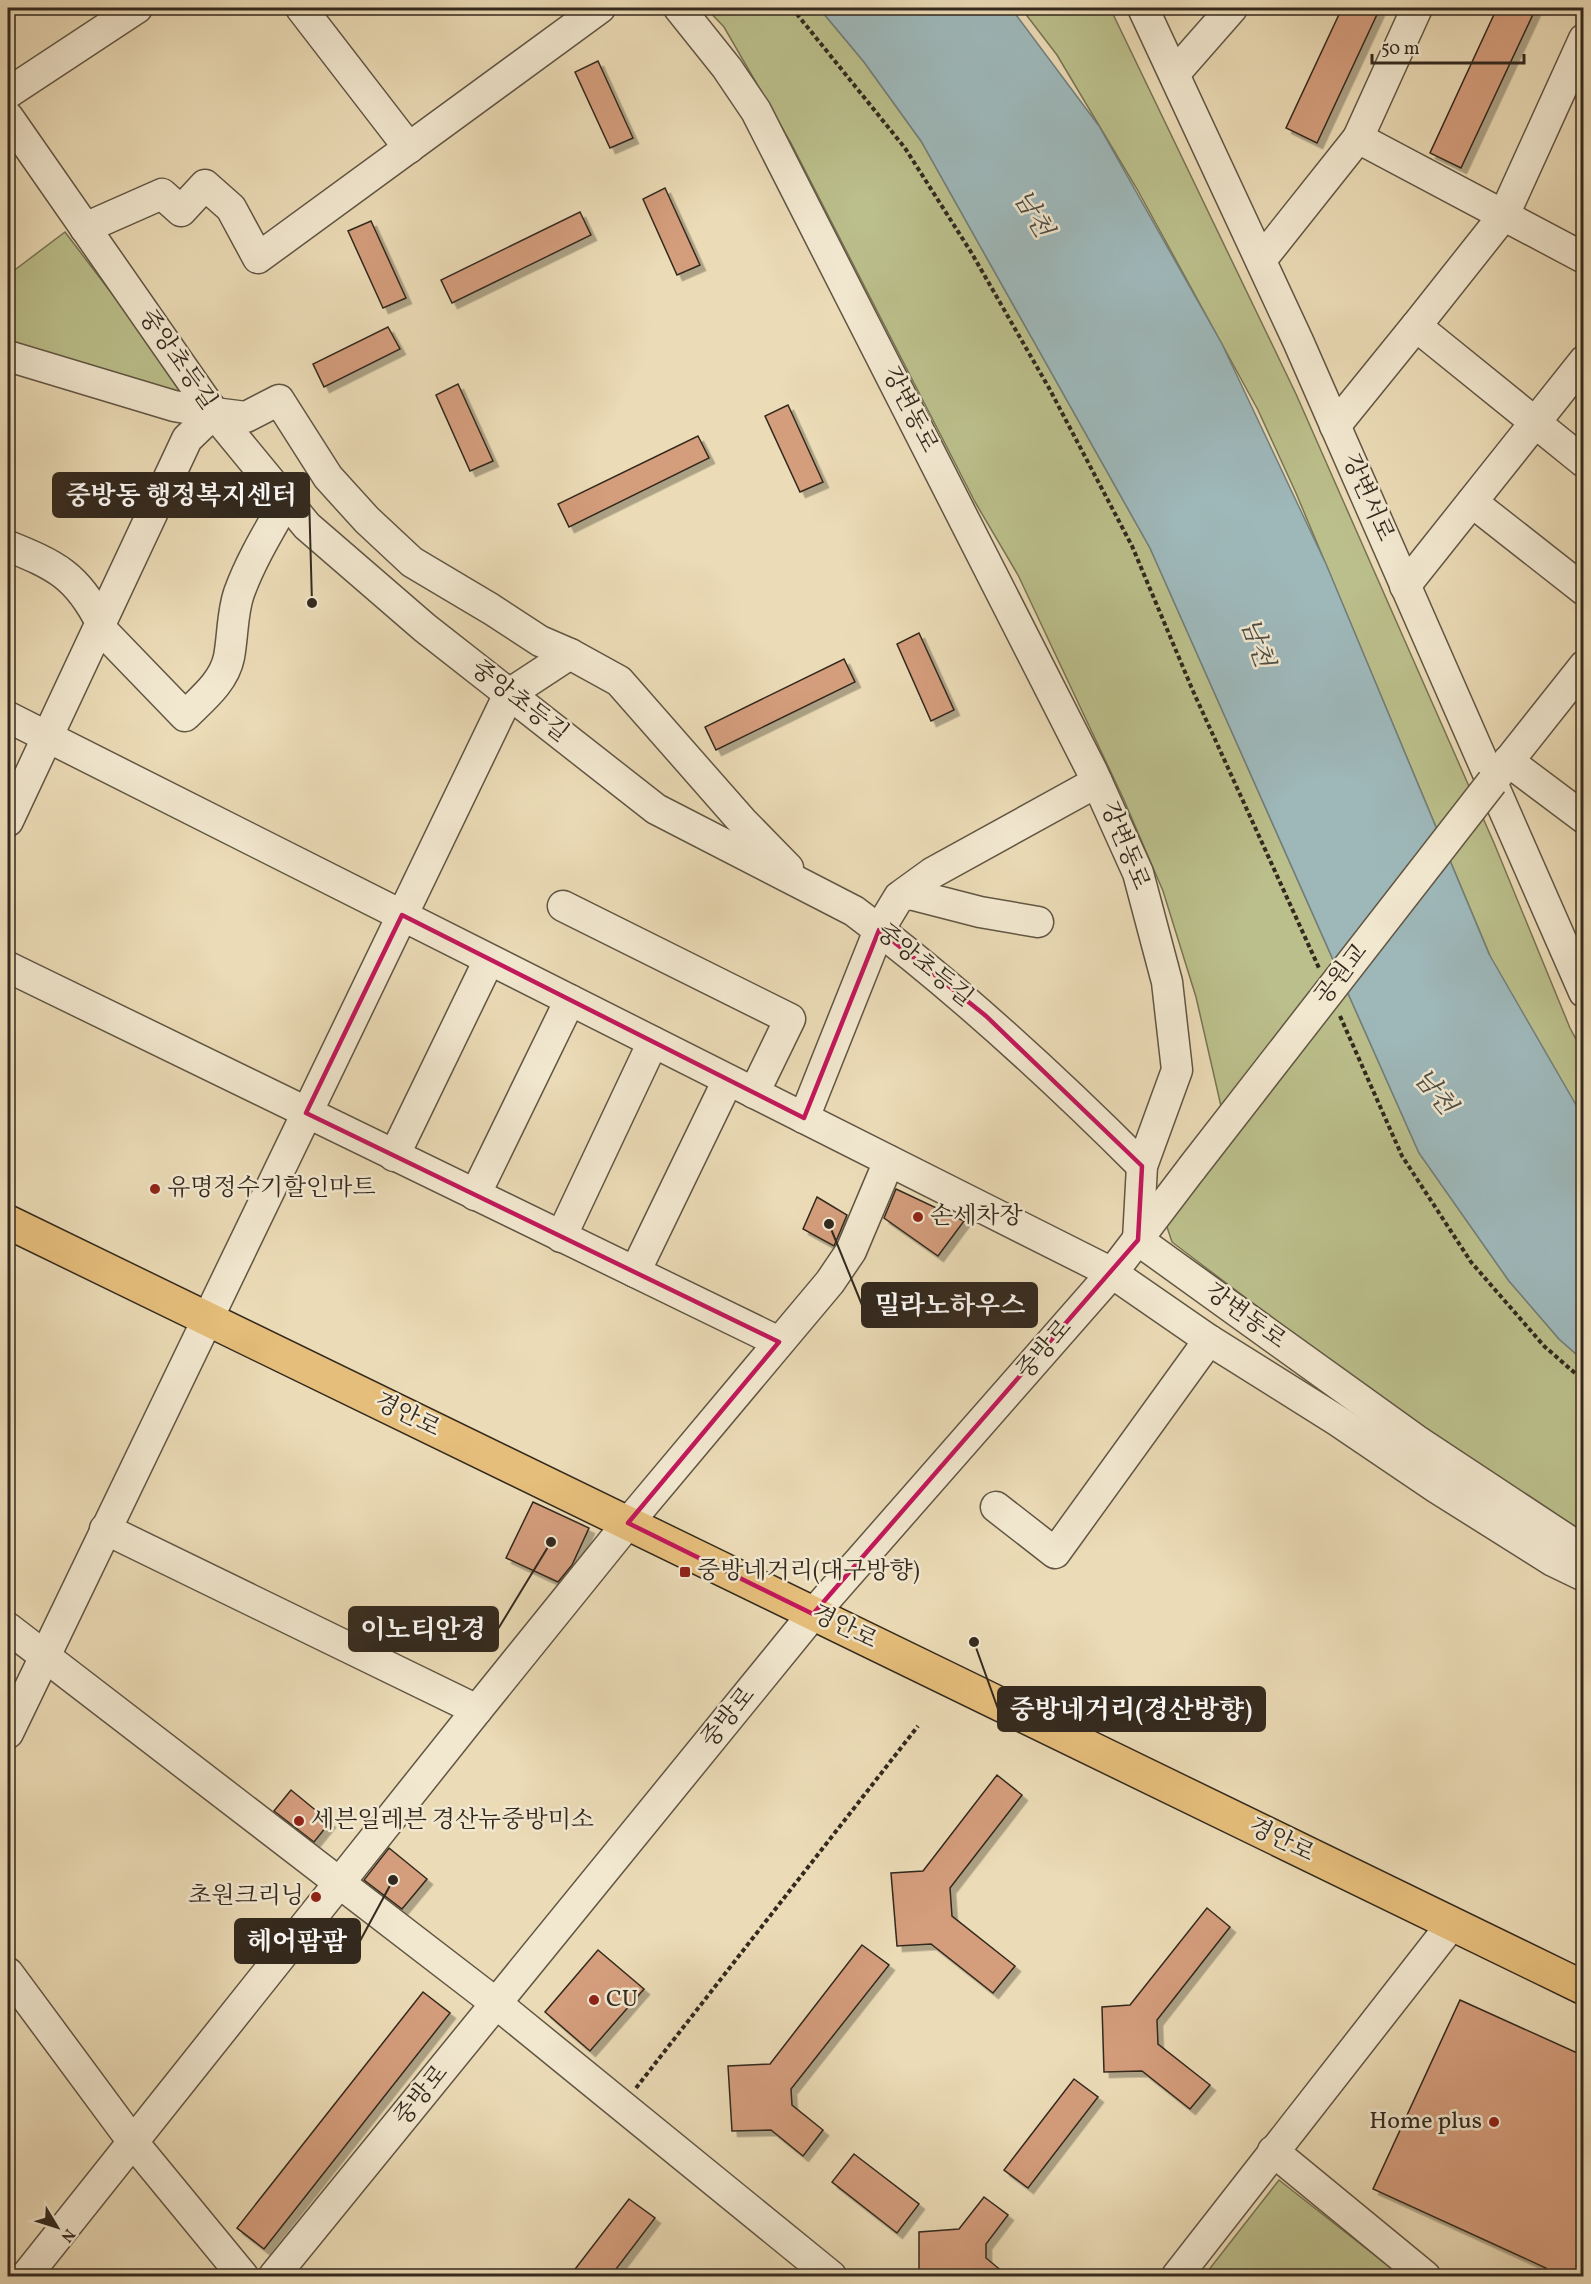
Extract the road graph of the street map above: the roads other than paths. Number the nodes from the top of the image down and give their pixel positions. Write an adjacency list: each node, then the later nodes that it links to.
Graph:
1 (137, 8): 10 (street)
2 (301, 8): 13 (street)
3 (600, 8): 13 (street)
4 (679, 8): 37 (street, 강변동로)
5 (1143, 8): 9 (street, 강변서로)
6 (1232, 8): 9 (street)
7 (1417, 8): 12 (street)
8 (1584, 39): 14 (street)
9 (1175, 73): 17 (street, 강변서로)
10 (8, 93)
11 (8, 117): 15 (street, 중앙초등길)
12 (1358, 138): 14 (street); 17 (street)
13 (409, 148): 15 (street)
14 (1504, 215): 16 (street); 18 (street)
15 (84, 228): 21 (street, 중앙초등길)
16 (1584, 258)
17 (1261, 260): 23 (street, 강변서로)
18 (1416, 326): 22 (street); 23 (street)
19 (8, 356): 21 (street)
20 (1584, 361): 22 (street)
21 (214, 413): 25 (street, 중앙초등길); 30 (street); 31 (street)
22 (1535, 422): 24 (street); 26 (street)
23 (1335, 426): 28 (street, 강변서로)
24 (1584, 462)
25 (286, 501): 30 (street); 33 (street, 중앙초등길)
26 (1472, 502): 28 (street); 29 (street)
27 (8, 546): 30 (street)
28 (1405, 586): 36 (street, 강변서로)
29 (1584, 590)
30 (100, 625): 35 (street)
31 (570, 654): 33 (street); 40 (street)
32 (1578, 685): 36 (street, 공원교)
33 (509, 694): 40 (street, 중앙초등길); 43 (street)
34 (8, 717): 35 (street)
35 (47, 737): 39 (street); 43 (street)
36 (1500, 771): 38 (street); 48 (street, 강변서로); 57 (street, 공원교, bridge)
37 (1097, 782): 41 (street); 56 (street, 강변동로)
38 (1584, 818)
39 (8, 821)
40 (803, 885): 45 (street, 중앙초등길)
41 (903, 894): 44 (street); 45 (street)
42 (563, 906): 51 (street)
43 (402, 915): 46 (street); 52 (street)
44 (1038, 922)
45 (879, 930): 53 (street); 56 (street, 중앙초등길)
46 (489, 960): 49 (street); 54 (street)
47 (8, 968): 52 (street)
48 (1582, 985)
49 (570, 1000): 50 (street); 58 (street)
50 (653, 1042): 51 (street); 60 (street)
51 (741, 1086): 53 (street); 62 (street)
52 (306, 1113): 54 (street); 64 (street)
53 (804, 1118): 55 (street)
54 (394, 1156): 58 (street)
55 (889, 1161): 63 (street); 66 (street)
56 (1142, 1167): 61 (street, 강변동로)
57 (1192, 1168): 61 (street, 중방로)
58 (475, 1195): 60 (street)
59 (9, 1227): 64 (main road, 경안로)
60 (561, 1237): 62 (street)
61 (1138, 1240): 63 (street, 중방로); 70 (street, 강변동로)
62 (635, 1272): 66 (street)
63 (1112, 1273): 65 (street); 72 (street, 중방로)
64 (206, 1318): 68 (main road, 경안로); 69 (street)
65 (1209, 1340): 67 (street); 71 (street)
66 (779, 1342): 68 (street)
67 (996, 1507)
68 (628, 1523): 72 (main road, 경안로); 75 (street)
69 (105, 1529): 74 (street); 75 (street)
70 (1584, 1551)
71 (1584, 1576)
72 (813, 1614): 78 (main road, 경안로); 81 (street, 중방로)
73 (8, 1628): 74 (street)
74 (44, 1658): 76 (street); 77 (street)
75 (477, 1710): 77 (street)
76 (8, 1733)
77 (340, 1884): 81 (street); 82 (street)
78 (1452, 1924): 80 (main road, 경안로); 83 (street)
79 (8, 1973): 82 (street)
80 (1584, 1988)
81 (497, 2004): 86 (street, 중방로); 87 (street)
82 (132, 2142): 84 (street); 85 (street)
83 (1274, 2151): 88 (street); 89 (street)
84 (26, 2277)
85 (243, 2277)
86 (274, 2277)
87 (831, 2277)
88 (1177, 2277)
89 (1425, 2277)

